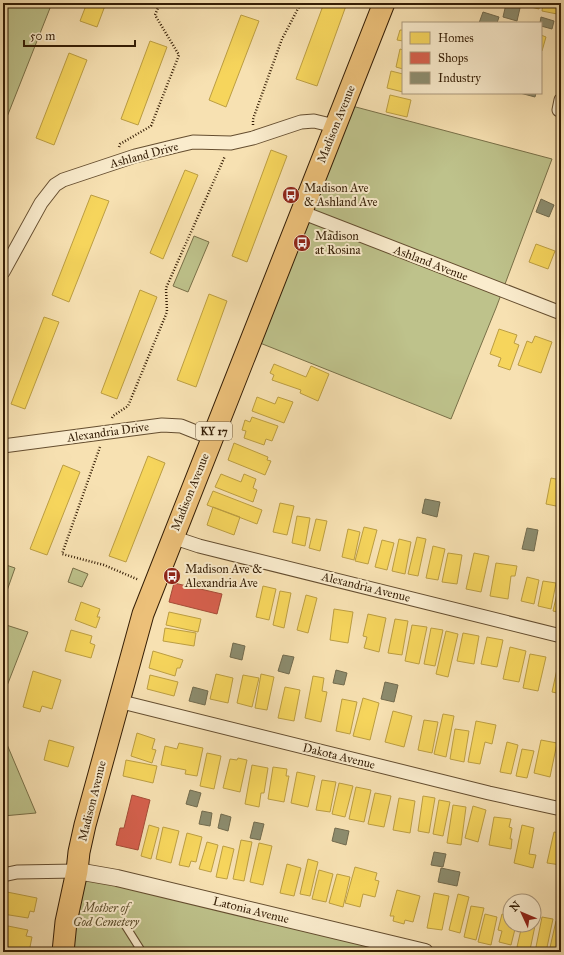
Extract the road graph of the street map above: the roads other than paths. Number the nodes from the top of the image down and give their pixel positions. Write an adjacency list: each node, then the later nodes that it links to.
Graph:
1 (384, 3): 2 (main road, Madison Avenue / KY 17)
2 (335, 126): 3 (main road, Madison Avenue / KY 17); 4 (street, Ashland Drive)
3 (301, 212): 5 (street, Ashland Avenue); 6 (main road, Madison Avenue / KY 17)
4 (3, 272)
5 (561, 313)
6 (211, 438): 7 (street, Alexandria Drive); 8 (main road, Madison Avenue / KY 17)
7 (3, 446)
8 (172, 537): 9 (street, Alexandria Avenue); 10 (main road, Madison Avenue / KY 17)
9 (561, 636)
10 (118, 701): 11 (street, Dakota Avenue); 12 (main road, Madison Avenue / KY 17)
11 (561, 809)
12 (77, 871): 13 (street); 15 (main road, Madison Avenue / KY 17); 17 (street, Latonia Avenue)
13 (3, 875)
14 (125, 925): 16 (lane)
15 (63, 952)
16 (142, 952)
17 (424, 952)

